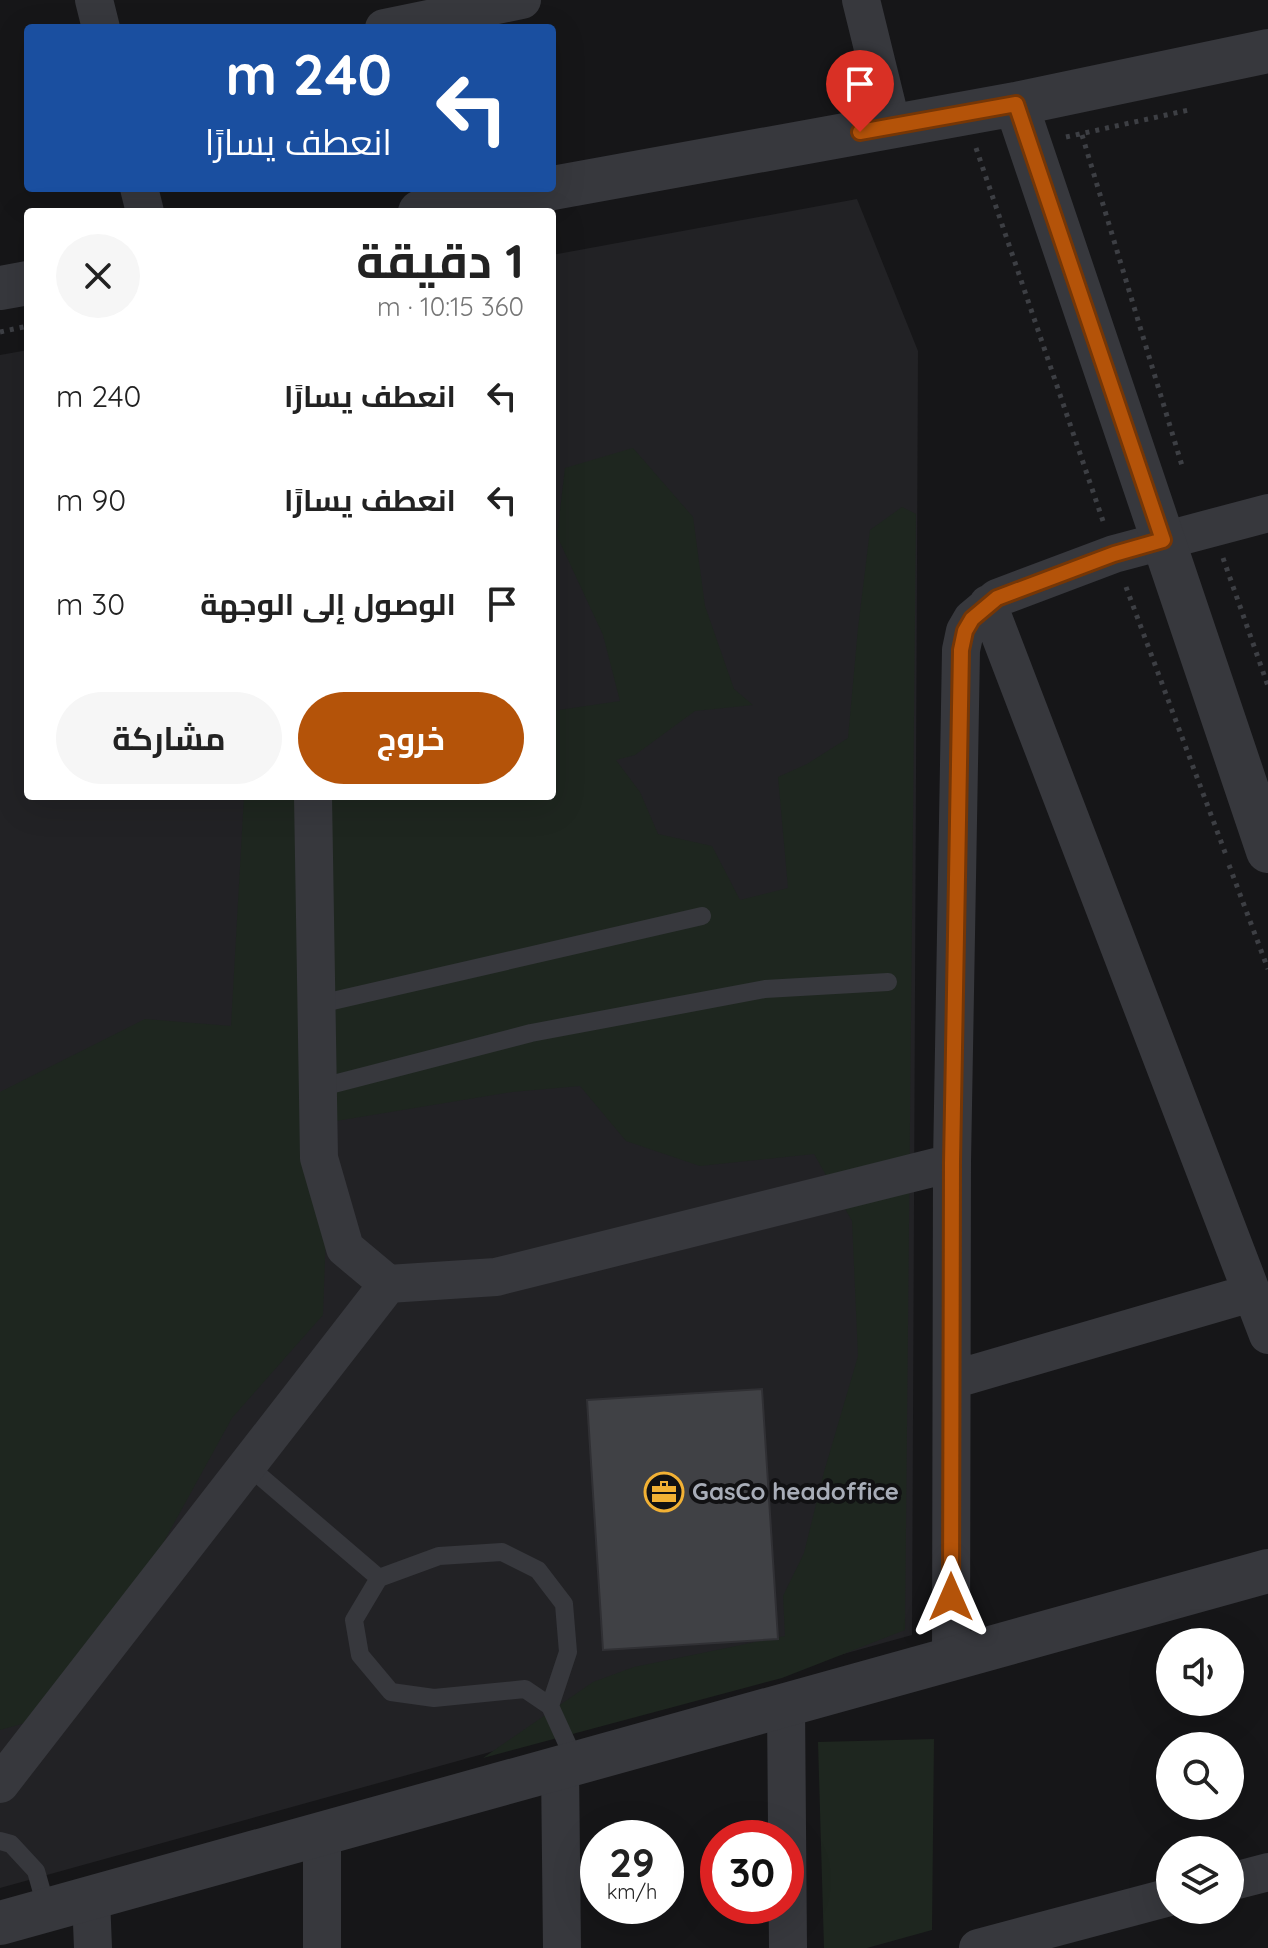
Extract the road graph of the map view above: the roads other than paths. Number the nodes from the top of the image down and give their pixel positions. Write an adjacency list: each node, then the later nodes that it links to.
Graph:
1 (94, 0): 4 (street)
2 (522, 0): 5 (street)
3 (861, 0): 8 (street)
4 (100, 24)
5 (404, 24)
6 (1268, 51): 7 (street)
7 (1016, 104): 8 (street); 15 (street)
8 (892, 126): 9 (street)
9 (556, 187)
10 (530, 192): 11 (street)
11 (442, 208)
12 (24, 284): 13 (street)
13 (0, 288)
14 (1268, 513): 15 (street)
15 (1163, 540): 16 (street); 17 (street)
16 (988, 604): 24 (street); 26 (street)
17 (1255, 772): 19 (street)
18 (313, 800): 22 (street)
19 (1268, 851)
20 (702, 916): 22 (lane)
21 (888, 982): 23 (lane)
22 (315, 1005): 23 (street)
23 (318, 1088): 25 (street)
24 (952, 1163): 25 (street); 28 (street)
25 (388, 1284): 29 (street)
26 (1251, 1293): 27 (street); 28 (street)
27 (1268, 1335)
28 (952, 1380): 32 (street)
29 (247, 1465): 31 (lane); 36 (street)
30 (1268, 1571): 32 (street)
31 (379, 1578): 34 (lane); 34 (lane)
32 (951, 1659): 33 (street)
33 (786, 1705): 35 (street); 48 (street)
34 (550, 1706): 35 (lane)
35 (568, 1765): 37 (street); 47 (street)
36 (0, 1784)
37 (322, 1833): 41 (street); 46 (street)
38 (0, 1841): 43 (lane)
39 (1268, 1872): 40 (street)
40 (1244, 1878)
41 (91, 1898): 43 (street); 45 (street)
42 (1156, 1901): 49 (street)
43 (47, 1910): 44 (street)
44 (0, 1923)
45 (93, 1948)
46 (322, 1948)
47 (562, 1948)
48 (788, 1948)
49 (978, 1948)

